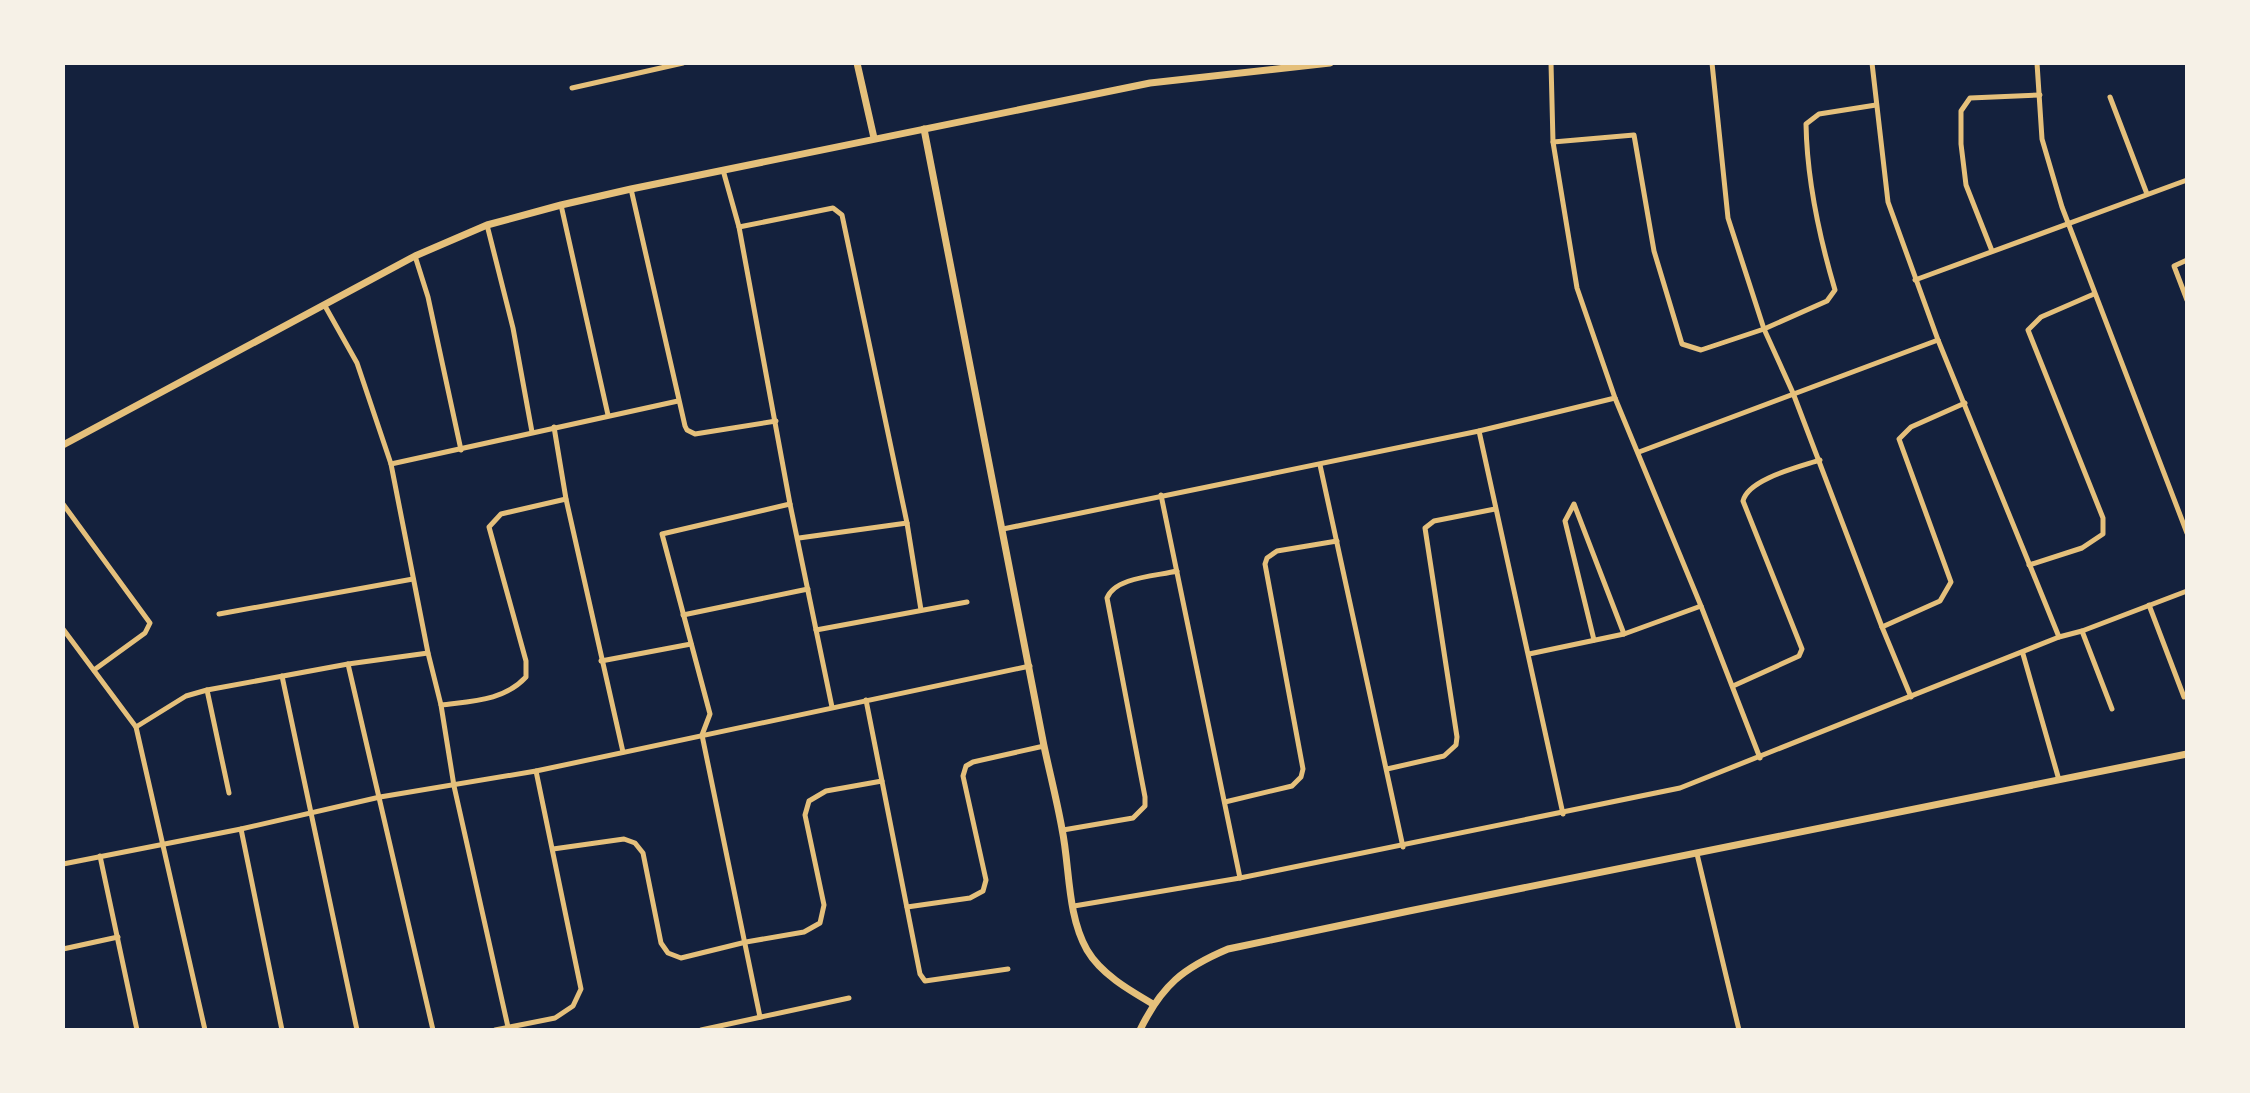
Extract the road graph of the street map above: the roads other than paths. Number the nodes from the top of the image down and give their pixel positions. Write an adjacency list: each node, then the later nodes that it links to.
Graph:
1 (683, 63): 8 (street)
2 (857, 63): 13 (street)
3 (1330, 63): 12 (street)
4 (1551, 63): 14 (street)
5 (1712, 63): 30 (street)
6 (1872, 63): 11 (street)
7 (2037, 63): 9 (street)
8 (572, 88)
9 (2040, 95): 20 (street); 23 (street)
10 (2110, 97): 18 (street)
11 (1876, 105): 26 (street); 30 (street)
12 (924, 130): 13 (street); 55 (street)
13 (874, 138): 15 (street)
14 (1553, 142): 30 (street); 33 (street)
15 (723, 170): 17 (street); 22 (street)
16 (2187, 180): 18 (street)
17 (631, 189): 19 (street); 34 (street)
18 (2147, 194): 20 (street)
19 (561, 205): 21 (street); 36 (street)
20 (2070, 224): 23 (street); 27 (street)
21 (487, 225): 24 (street); 40 (street)
22 (739, 227): 37 (street); 54 (street)
23 (1992, 251): 26 (street)
24 (415, 256): 29 (street); 42 (street)
25 (2187, 260): 28 (street)
26 (1915, 280): 31 (street)
27 (2094, 295): 53 (street); 59 (street)
28 (2187, 300)
29 (325, 306): 41 (street); 45 (street)
30 (1763, 329): 32 (street)
31 (1938, 340): 32 (street); 35 (street)
32 (1793, 393): 43 (street); 44 (street)
33 (1615, 398): 39 (street); 43 (street)
34 (678, 401): 36 (street); 37 (street)
35 (1965, 403): 59 (street); 70 (street)
36 (608, 415): 38 (street)
37 (776, 421): 50 (street)
38 (554, 427): 40 (street); 48 (street)
39 (1479, 431): 46 (street); 51 (street)
40 (532, 432): 42 (street)
41 (63, 445)
42 (461, 450): 45 (street)
43 (1639, 452): 66 (street)
44 (1820, 460): 70 (street); 86 (street)
45 (391, 464): 61 (street)
46 (1320, 465): 47 (street); 58 (street)
47 (1161, 495): 55 (street); 60 (street)
48 (566, 499): 81 (street); 91 (street)
49 (63, 504): 84 (street)
50 (790, 504): 57 (street); 69 (street)
51 (1495, 509): 79 (street); 100 (street)
52 (2187, 509): 53 (street)
53 (2178, 513): 56 (street)
54 (907, 523): 57 (street); 67 (street)
55 (1003, 529): 83 (street)
56 (2187, 533)
57 (799, 538): 62 (street)
58 (1337, 541): 100 (street); 107 (street)
59 (2029, 565): 75 (street)
60 (1177, 572): 107 (street); 111 (street)
61 (413, 579): 68 (street); 78 (street)
62 (808, 589): 69 (street); 72 (street)
63 (2187, 591): 65 (street)
64 (967, 602): 67 (street)
65 (2149, 605): 73 (street); 89 (street)
66 (1701, 607): 74 (street); 86 (street)
67 (920, 610): 72 (street)
68 (219, 614)
69 (683, 615): 77 (street)
70 (1882, 627): 88 (street)
71 (63, 629): 84 (street)
72 (816, 630): 92 (street)
73 (2082, 631): 75 (street); 93 (street)
74 (1624, 634): 76 (street); 76 (street)
75 (2059, 638): 80 (street)
76 (1594, 640): 79 (street)
77 (691, 643): 81 (street); 95 (street)
78 (428, 653): 82 (street); 91 (street)
79 (1529, 654): 109 (street)
80 (2023, 654): 88 (street); 102 (street)
81 (601, 661): 97 (street)
82 (348, 664): 85 (street); 106 (street)
83 (1030, 666): 90 (street); 96 (street)
84 (94, 670): 94 (street)
85 (282, 676): 87 (street); 108 (street)
86 (1732, 686): 99 (street)
87 (207, 690): 94 (street); 105 (street)
88 (1911, 697): 99 (street)
89 (2184, 697)
90 (866, 700): 92 (street); 103 (street)
91 (441, 705): 104 (street)
92 (832, 707): 95 (street)
93 (2112, 709)
94 (136, 727): 112 (street)
95 (702, 735): 97 (street); 122 (street)
96 (1044, 746): 111 (street); 120 (street)
97 (623, 752): 101 (street)
98 (2187, 754): 102 (street)
99 (1760, 758): 109 (street)
100 (1387, 769): 113 (street)
101 (536, 771): 104 (street); 114 (street)
102 (2059, 780): 115 (street)
103 (882, 781): 120 (street); 122 (street)
104 (454, 786): 106 (street); 128 (street)
105 (229, 793)
106 (380, 797): 108 (street); 133 (street)
107 (1224, 802): 118 (street)
108 (311, 812): 110 (street); 132 (street)
109 (1563, 814): 113 (street)
110 (241, 829): 112 (street); 131 (street)
111 (1062, 831): 119 (street)
112 (163, 843): 116 (street); 130 (street)
113 (1403, 847): 118 (street)
114 (553, 849): 122 (street); 128 (street)
115 (1697, 854): 126 (street); 137 (street)
116 (100, 856): 117 (street); 121 (street)
117 (63, 864)
118 (1240, 878): 119 (street)
119 (1073, 906): 126 (street)
120 (907, 907): 124 (street)
121 (118, 937): 123 (street); 129 (street)
122 (746, 942): 127 (street)
123 (63, 949)
124 (1008, 969)
125 (849, 998): 127 (street)
126 (1153, 1004): 136 (street)
127 (760, 1017): 135 (street)
128 (509, 1027): 134 (street)
129 (137, 1030)
130 (205, 1030)
131 (282, 1030)
132 (356, 1030)
133 (433, 1030)
134 (495, 1030)
135 (701, 1030)
136 (1140, 1030)
137 (1739, 1030)

